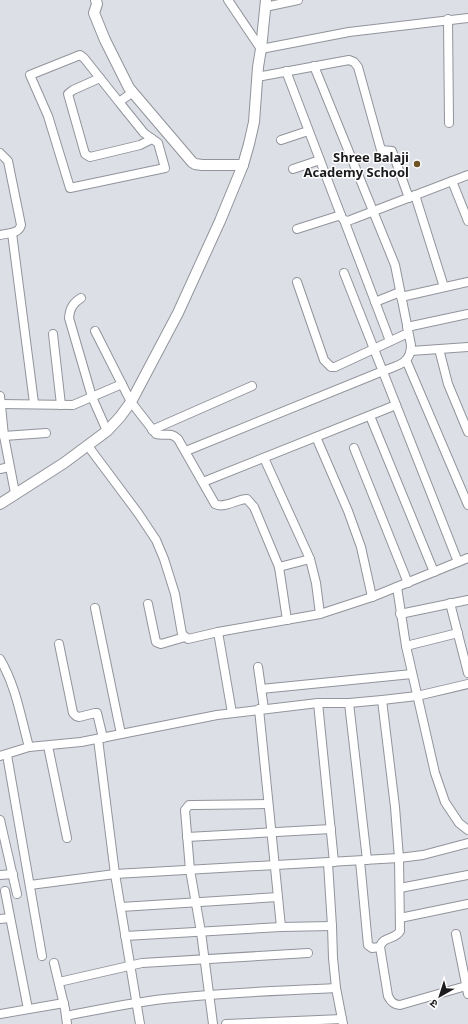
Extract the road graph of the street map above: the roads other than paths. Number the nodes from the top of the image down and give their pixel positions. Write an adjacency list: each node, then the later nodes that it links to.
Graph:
1 (96, 0): 12 (street)
2 (228, 0): 7 (street)
3 (298, 0): 4 (street)
4 (266, 3): 7 (street)
5 (468, 18): 6 (street)
6 (448, 19): 7 (street); 14 (street)
7 (261, 49): 10 (street)
8 (314, 66): 9 (street); 24 (street); 25 (street)
9 (286, 71): 10 (street); 15 (street)
10 (257, 77): 20 (street)
11 (100, 78): 13 (street); 16 (street); 16 (street)
12 (132, 92): 13 (street); 20 (street)
13 (119, 102): 16 (street)
14 (450, 122)
15 (308, 131): 17 (street); 19 (street)
16 (152, 139)
17 (281, 140)
18 (0, 153): 29 (street)
19 (320, 160): 21 (street); 26 (street)
20 (243, 165): 53 (street)
21 (293, 169)
22 (468, 175): 23 (street)
23 (452, 181): 24 (street); 27 (street)
24 (412, 196): 25 (street); 34 (street)
25 (374, 211): 26 (street); 35 (street)
26 (342, 218): 28 (street); 37 (street)
27 (468, 221)
28 (297, 229)
29 (12, 232): 30 (street); 54 (street)
30 (0, 235)
31 (344, 273): 44 (street)
32 (297, 282): 44 (street)
33 (468, 282): 34 (street)
34 (444, 287): 35 (street)
35 (401, 295): 37 (street); 39 (street)
36 (82, 298): 51 (street)
37 (376, 302): 42 (street)
38 (468, 314): 39 (street)
39 (408, 330): 42 (street); 46 (street)
40 (95, 331): 49 (street)
41 (53, 334): 55 (street)
42 (390, 341): 44 (street)
43 (468, 347): 45 (street)
44 (374, 349): 48 (street)
45 (439, 349): 46 (street); 60 (street)
46 (411, 351): 47 (street)
47 (406, 360): 48 (street); 73 (street)
48 (383, 372): 56 (street); 66 (street)
49 (122, 384): 51 (street); 53 (street)
50 (252, 386): 58 (street)
51 (92, 397): 55 (street); 59 (street)
52 (0, 401): 54 (street); 62 (street)
53 (131, 402): 58 (street); 59 (street)
54 (34, 403): 55 (street)
55 (61, 405)
56 (396, 405): 57 (street); 76 (street)
57 (370, 416): 63 (street); 78 (street)
58 (152, 430): 66 (street)
59 (107, 431): 64 (street)
60 (468, 432)
61 (46, 433): 62 (street)
62 (4, 436): 68 (street)
63 (316, 437): 67 (street); 81 (street)
64 (88, 446): 71 (street); 91 (street)
65 (354, 448): 79 (street)
66 (186, 451): 70 (street)
67 (264, 458): 70 (street); 75 (street)
68 (9, 467): 69 (street); 71 (street)
69 (0, 469)
70 (203, 482): 77 (street)
71 (15, 493): 72 (street)
72 (0, 504)
73 (468, 505)
74 (468, 558): 76 (street)
75 (310, 559): 77 (street); 86 (street)
76 (458, 562): 78 (street)
77 (279, 567): 88 (street)
78 (434, 572): 79 (street)
79 (408, 583): 80 (street)
80 (397, 587): 81 (street); 87 (street)
81 (372, 597): 86 (street)
82 (468, 600): 83 (street)
83 (450, 603): 87 (street); 90 (street)
84 (148, 604): 91 (street)
85 (95, 608): 106 (street)
86 (320, 614): 88 (street)
87 (400, 614): 93 (street)
88 (286, 620): 89 (street)
89 (218, 632): 91 (street); 105 (street)
90 (458, 633): 93 (street); 96 (street)
91 (184, 637)
92 (59, 644): 107 (street)
93 (406, 646): 97 (street)
94 (0, 659): 109 (street)
95 (258, 667): 99 (street)
96 (468, 673)
97 (412, 674): 99 (street); 100 (street)
98 (468, 684): 100 (street)
99 (261, 689): 104 (street)
100 (417, 696): 101 (street); 114 (street)
101 (382, 700): 103 (street); 122 (street)
102 (318, 703): 103 (street); 104 (street); 116 (street)
103 (349, 703): 123 (street)
104 (261, 709): 105 (street); 111 (street)
105 (232, 713): 106 (street)
106 (121, 734): 107 (street)
107 (101, 738): 108 (street); 128 (street)
108 (48, 746): 109 (street); 120 (street)
109 (29, 748): 110 (street)
110 (3, 755): 131 (street)
111 (268, 804): 118 (street); 119 (street)
112 (468, 818): 114 (street)
113 (0, 820): 115 (street)
114 (459, 822): 117 (street)
115 (1, 829): 127 (street)
116 (331, 829): 118 (street); 124 (street)
117 (468, 830)
118 (271, 832): 119 (street); 125 (street)
119 (187, 836): 126 (street)
120 (66, 838)
121 (468, 843): 122 (street)
122 (399, 858): 123 (street); 132 (street)
123 (363, 860): 124 (street); 147 (street)
124 (331, 863): 125 (street); 142 (street)
125 (275, 866): 126 (street); 135 (street)
126 (190, 870): 128 (street); 136 (street)
127 (12, 874): 129 (street); 134 (street)
128 (115, 874): 131 (street); 138 (street)
129 (0, 875)
130 (468, 875): 132 (street)
131 (30, 885): 149 (street)
132 (400, 888): 140 (street)
133 (5, 891): 139 (street)
134 (17, 894)
135 (278, 897): 136 (street); 143 (street)
136 (196, 902): 138 (street); 144 (street)
137 (468, 904): 140 (street)
138 (121, 908): 146 (street)
139 (10, 918): 141 (street); 159 (street)
140 (400, 918): 147 (street)
141 (0, 919)
142 (332, 926): 143 (street); 154 (street)
143 (281, 927): 144 (street)
144 (201, 932): 146 (street); 150 (street)
145 (456, 934): 155 (street)
146 (125, 936): 152 (street)
147 (380, 947): 155 (street)
148 (308, 953): 150 (street)
149 (42, 956)
150 (204, 958): 152 (street); 156 (street)
151 (54, 963): 153 (street)
152 (130, 965): 153 (street); 157 (street)
153 (59, 982): 158 (street)
154 (336, 988): 156 (street); 162 (street)
155 (467, 990)
156 (209, 994): 157 (street); 165 (street)
157 (136, 1002): 161 (street); 164 (street)
158 (64, 1003): 159 (street); 161 (street)
159 (28, 1009): 160 (street)
160 (0, 1014)
161 (67, 1020)
162 (342, 1022): 163 (street)
163 (270, 1023): 166 (street)
164 (140, 1024)
165 (213, 1024)
166 (226, 1024)

